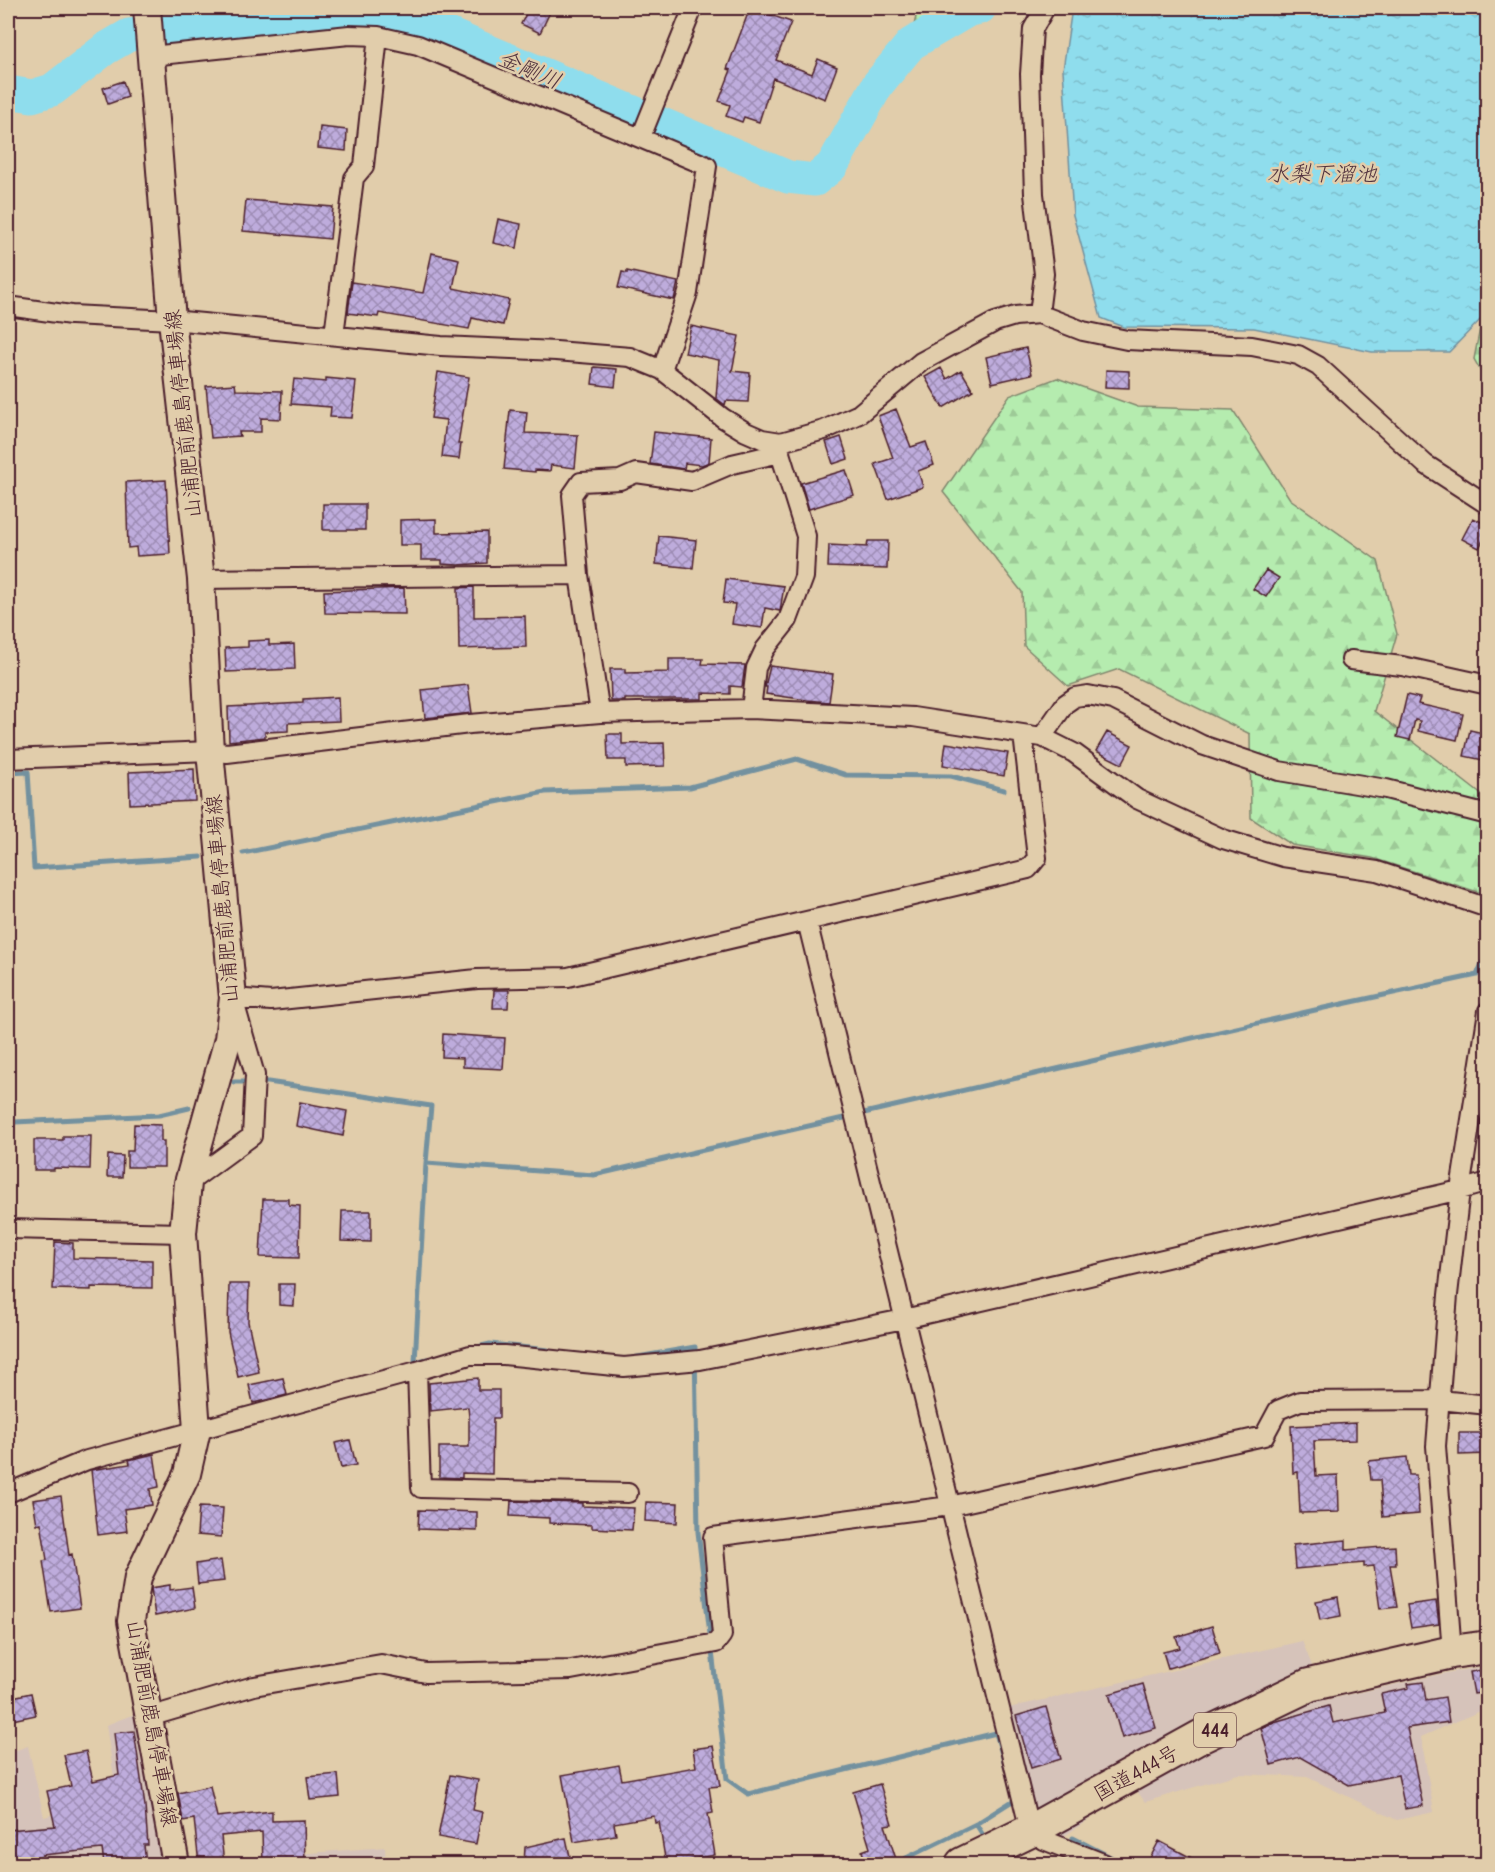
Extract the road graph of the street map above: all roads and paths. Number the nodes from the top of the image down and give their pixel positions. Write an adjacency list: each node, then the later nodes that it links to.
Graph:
1 (693, 8): 6 (street)
2 (1045, 8): 8 (street)
3 (147, 9): 5 (main road, 山浦肥前鹿島停車場線)
4 (378, 36): 5 (street); 6 (street); 10 (street)
5 (151, 56): 9 (main road, 山浦肥前鹿島停車場線)
6 (641, 136): 11 (street)
7 (8, 306): 9 (street)
8 (1039, 314): 12 (street); 13 (street)
9 (172, 320): 10 (street); 15 (main road, 山浦肥前鹿島停車場線)
10 (334, 335): 11 (street)
11 (662, 370): 12 (street)
12 (780, 448): 14 (street); 18 (street)
13 (1488, 505)
14 (579, 575): 15 (street); 19 (street)
15 (201, 579): 22 (main road, 山浦肥前鹿島停車場線)
16 (1351, 660): 17 (street)
17 (1488, 685)
18 (751, 709): 19 (street); 20 (street)
19 (600, 713): 22 (street)
20 (1023, 734): 21 (street); 26 (street)
21 (1042, 737): 24 (street); 25 (street)
22 (210, 751): 23 (street); 27 (main road, 山浦肥前鹿島停車場線)
23 (8, 759)
24 (1488, 815)
25 (1488, 908)
26 (807, 921): 27 (street); 34 (street)
27 (233, 998): 30 (main road, 山浦肥前鹿島停車場線); 30 (street)
28 (1488, 1011): 31 (street)
29 (1488, 1182): 31 (street)
30 (188, 1183): 33 (main road, 山浦肥前鹿島停車場線)
31 (1460, 1190): 34 (street); 36 (street)
32 (8, 1230): 33 (street)
33 (183, 1233): 38 (main road, 山浦肥前鹿島停車場線)
34 (904, 1319): 35 (street); 41 (street)
35 (417, 1371): 38 (street); 40 (street)
36 (1440, 1400): 37 (street); 41 (street); 43 (street)
37 (1488, 1405)
38 (197, 1430): 39 (street); 44 (main road, 山浦肥前鹿島停車場線)
39 (8, 1493)
40 (628, 1493)
41 (950, 1506): 44 (street); 45 (street)
42 (1488, 1647): 43 (highway, 国道444号 / 444)
43 (1452, 1652): 45 (highway, 国道444号 / 444)
44 (148, 1717): 46 (main road, 山浦肥前鹿島停車場線)
45 (1030, 1831): 47 (highway, 国道444号 / 444); 48 (street)
46 (176, 1864)
47 (962, 1864)
48 (1105, 1864)

